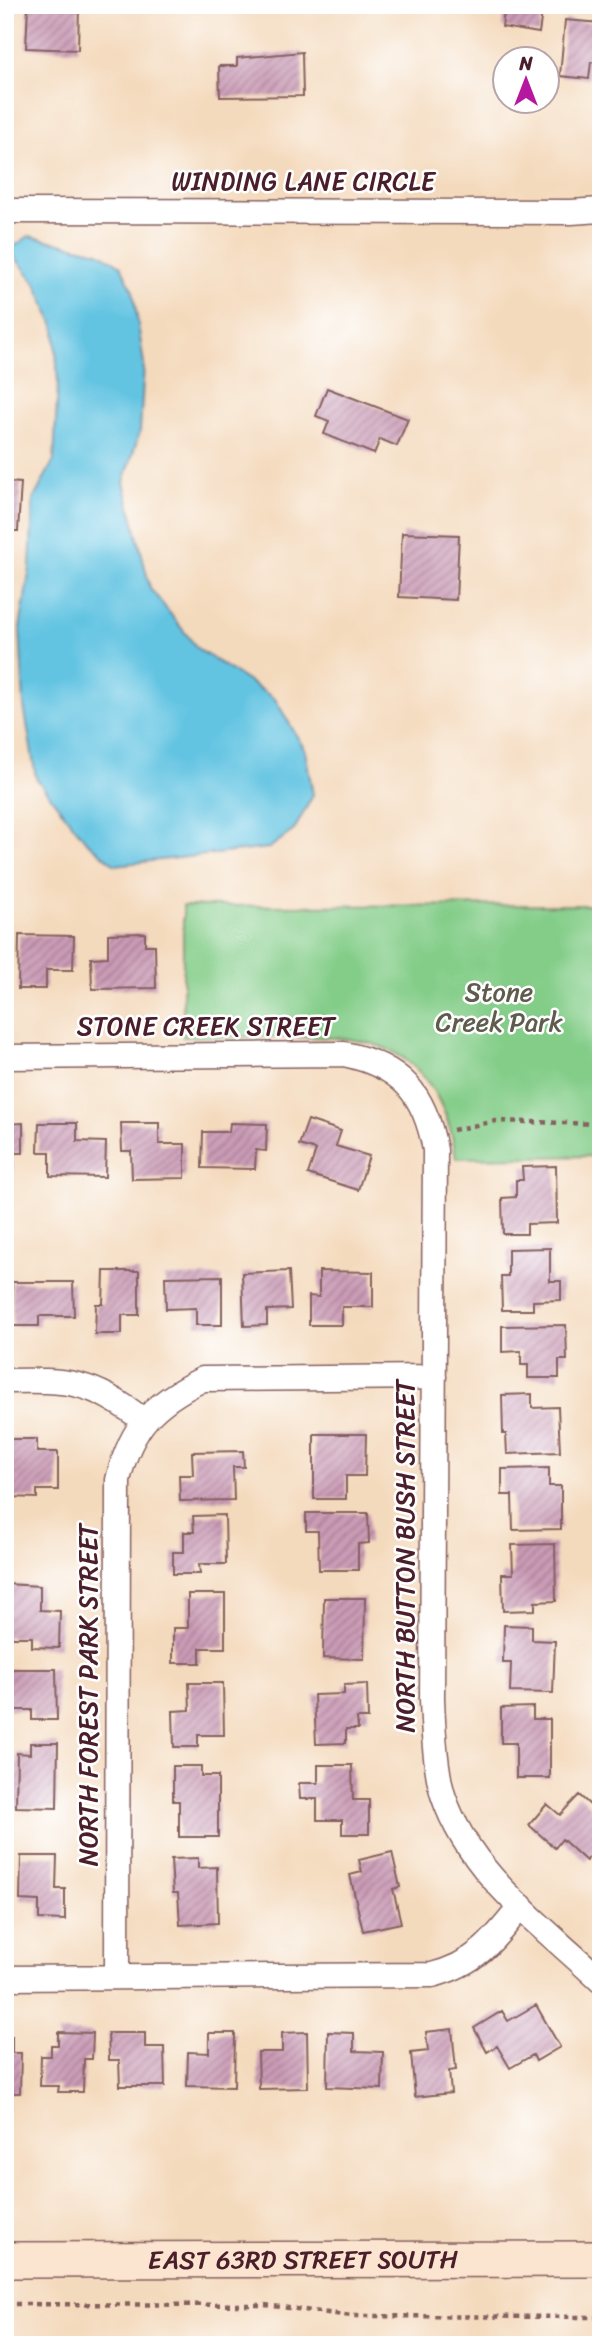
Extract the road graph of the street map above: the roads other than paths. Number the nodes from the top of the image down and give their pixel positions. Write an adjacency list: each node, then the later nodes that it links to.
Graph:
1 (601, 210): 2 (street, WINDING LANE CIRCLE)
2 (5, 211)
3 (5, 1057): 4 (street, STONE CREEK STREET)
4 (401, 1079): 5 (street, NORTH BUTTON BUSH STREET)
5 (434, 1377): 7 (street); 8 (street, NORTH BUTTON BUSH STREET)
6 (5, 1381): 7 (street)
7 (143, 1420): 9 (street, NORTH FOREST PARK STREET)
8 (521, 1906): 9 (street); 11 (street, NORTH BUTTON BUSH STREET)
9 (117, 1976): 10 (street)
10 (5, 1978)
11 (601, 1981)
12 (601, 2259): 13 (main road, EAST 63RD STREET SOUTH)
13 (5, 2260)

